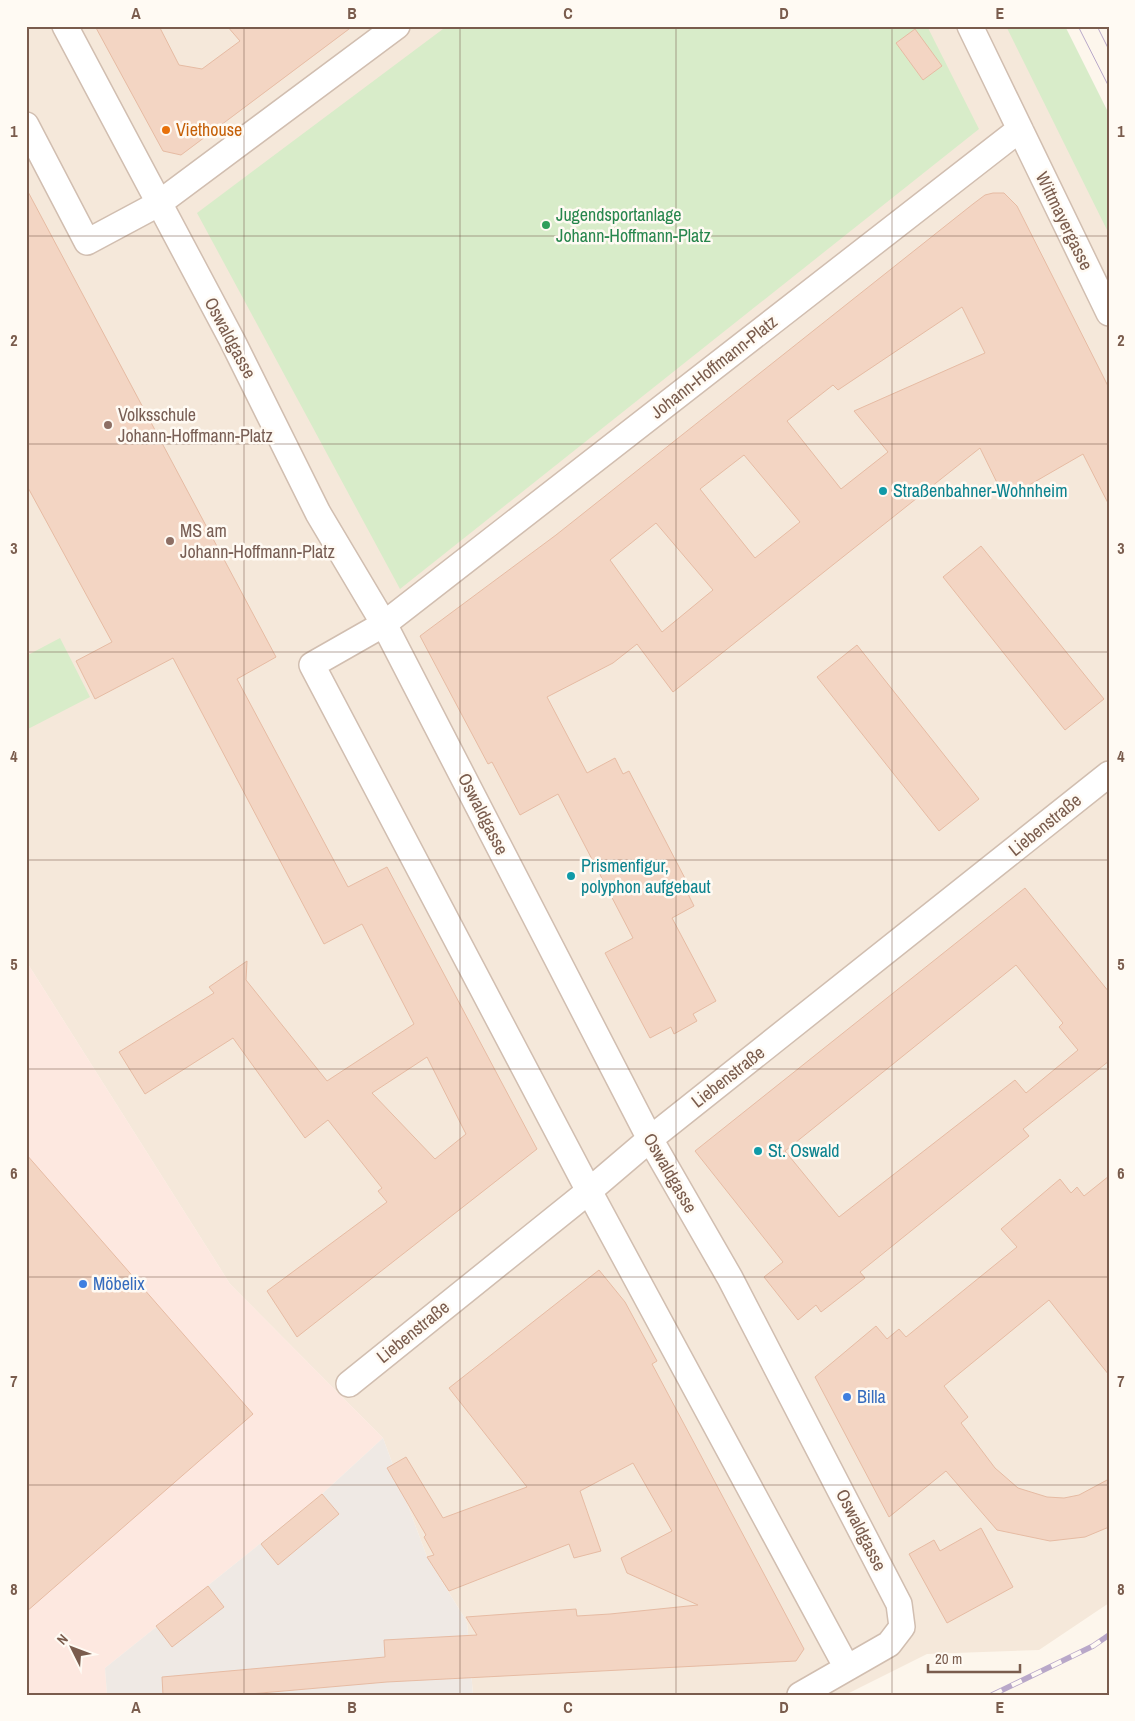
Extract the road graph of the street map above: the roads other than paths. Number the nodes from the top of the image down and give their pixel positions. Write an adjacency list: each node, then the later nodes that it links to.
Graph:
1 (64, 26): 6 (street, Oswaldgasse)
2 (397, 26): 6 (street)
3 (970, 26): 5 (street)
4 (26, 125): 6 (street)
5 (1020, 129): 7 (street, Wittmayergasse); 8 (street, Johann-Hoffmann-Platz)
6 (158, 204): 8 (street, Oswaldgasse)
7 (1109, 313)
8 (384, 624): 10 (street, Oswaldgasse); 11 (street, Johann-Hoffmann-Platz)
9 (1109, 774): 10 (street, Liebenstraße)
10 (650, 1139): 11 (street, Liebenstraße); 13 (street, Oswaldgasse)
11 (589, 1191): 12 (street, Liebenstraße); 13 (street)
12 (349, 1384)
13 (847, 1668): 14 (street)
14 (800, 1695)

